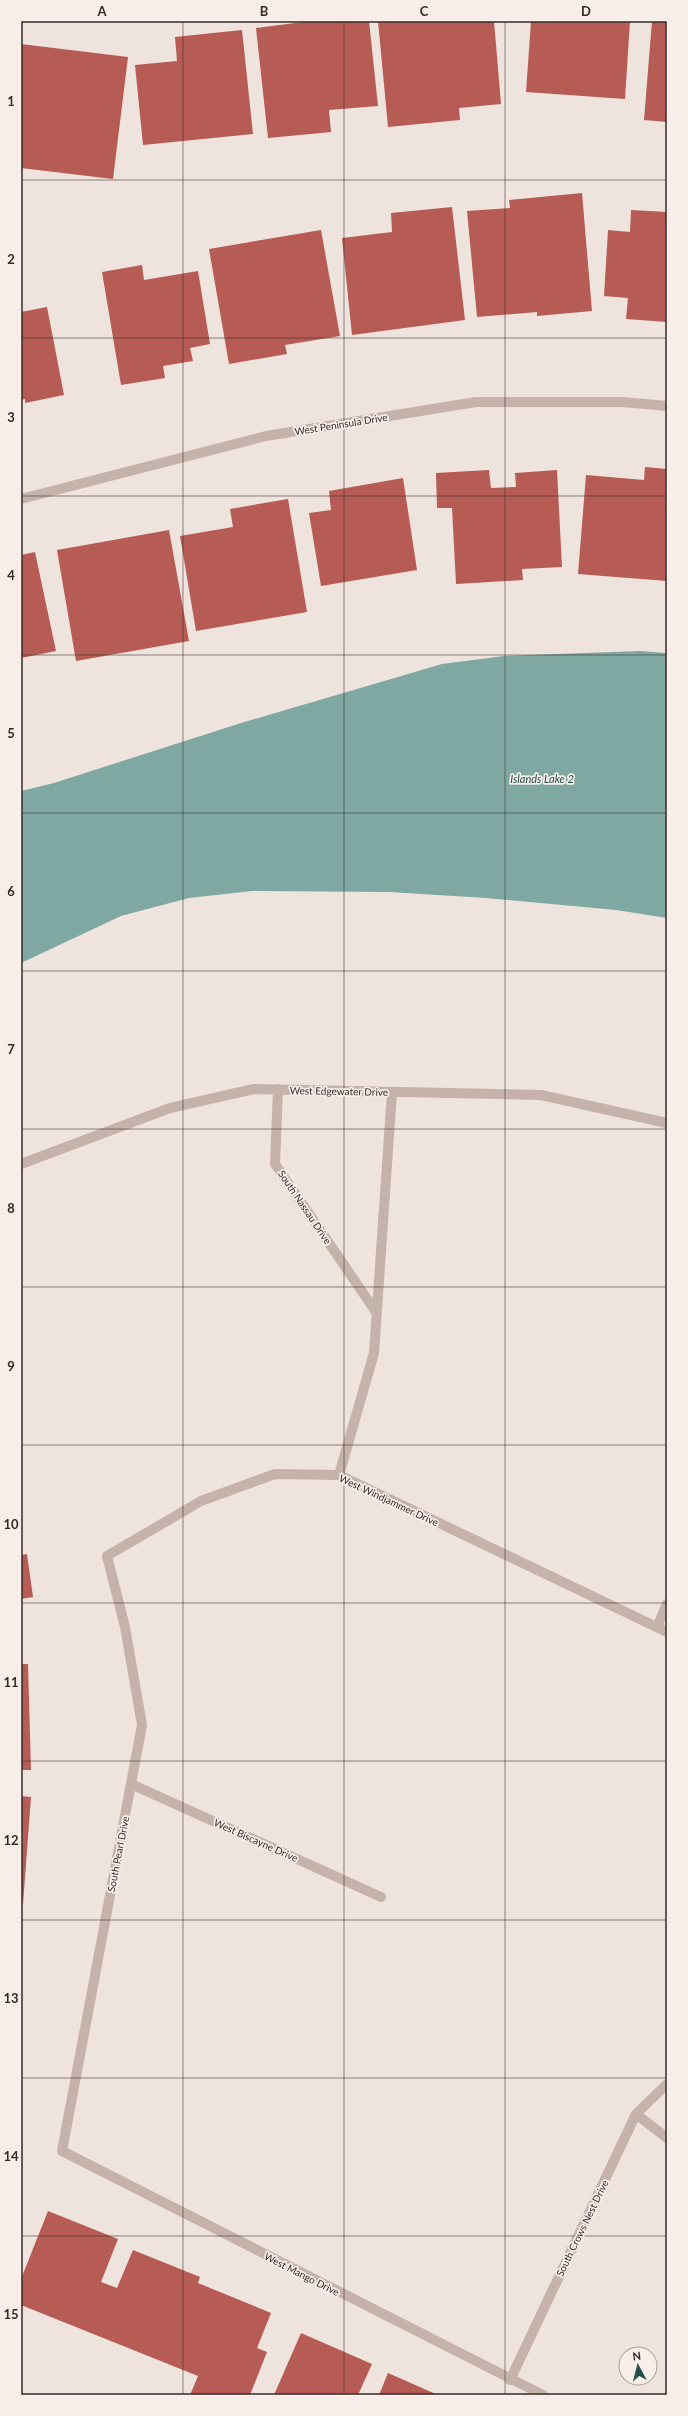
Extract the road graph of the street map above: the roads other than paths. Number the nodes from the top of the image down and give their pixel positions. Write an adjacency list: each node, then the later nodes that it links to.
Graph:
1 (667, 406): 2 (street, West Peninsula Drive)
2 (21, 499)
3 (278, 1090): 4 (street, West Edgewater Drive); 6 (street, West Edgewater Drive); 7 (street, South Nassau Drive)
4 (392, 1092): 5 (street, West Edgewater Drive); 7 (street)
5 (667, 1123)
6 (21, 1164)
7 (376, 1312): 8 (street)
8 (339, 1475): 9 (street, West Windjammer Drive); 11 (street, West Windjammer Drive)
9 (107, 1556): 13 (street, South Pearl Drive)
10 (667, 1604): 11 (street)
11 (657, 1627): 12 (street, West Windjammer Drive)
12 (667, 1632)
13 (131, 1784): 14 (street, West Biscayne Drive); 18 (street, South Pearl Drive)
14 (381, 1896)
15 (667, 2084): 16 (street, South Crows Nest Drive)
16 (636, 2114): 17 (street); 19 (street, South Crows Nest Drive)
17 (667, 2138)
18 (62, 2151): 19 (street, West Mango Drive)
19 (510, 2380): 20 (street, West Mango Drive)
20 (543, 2395)

